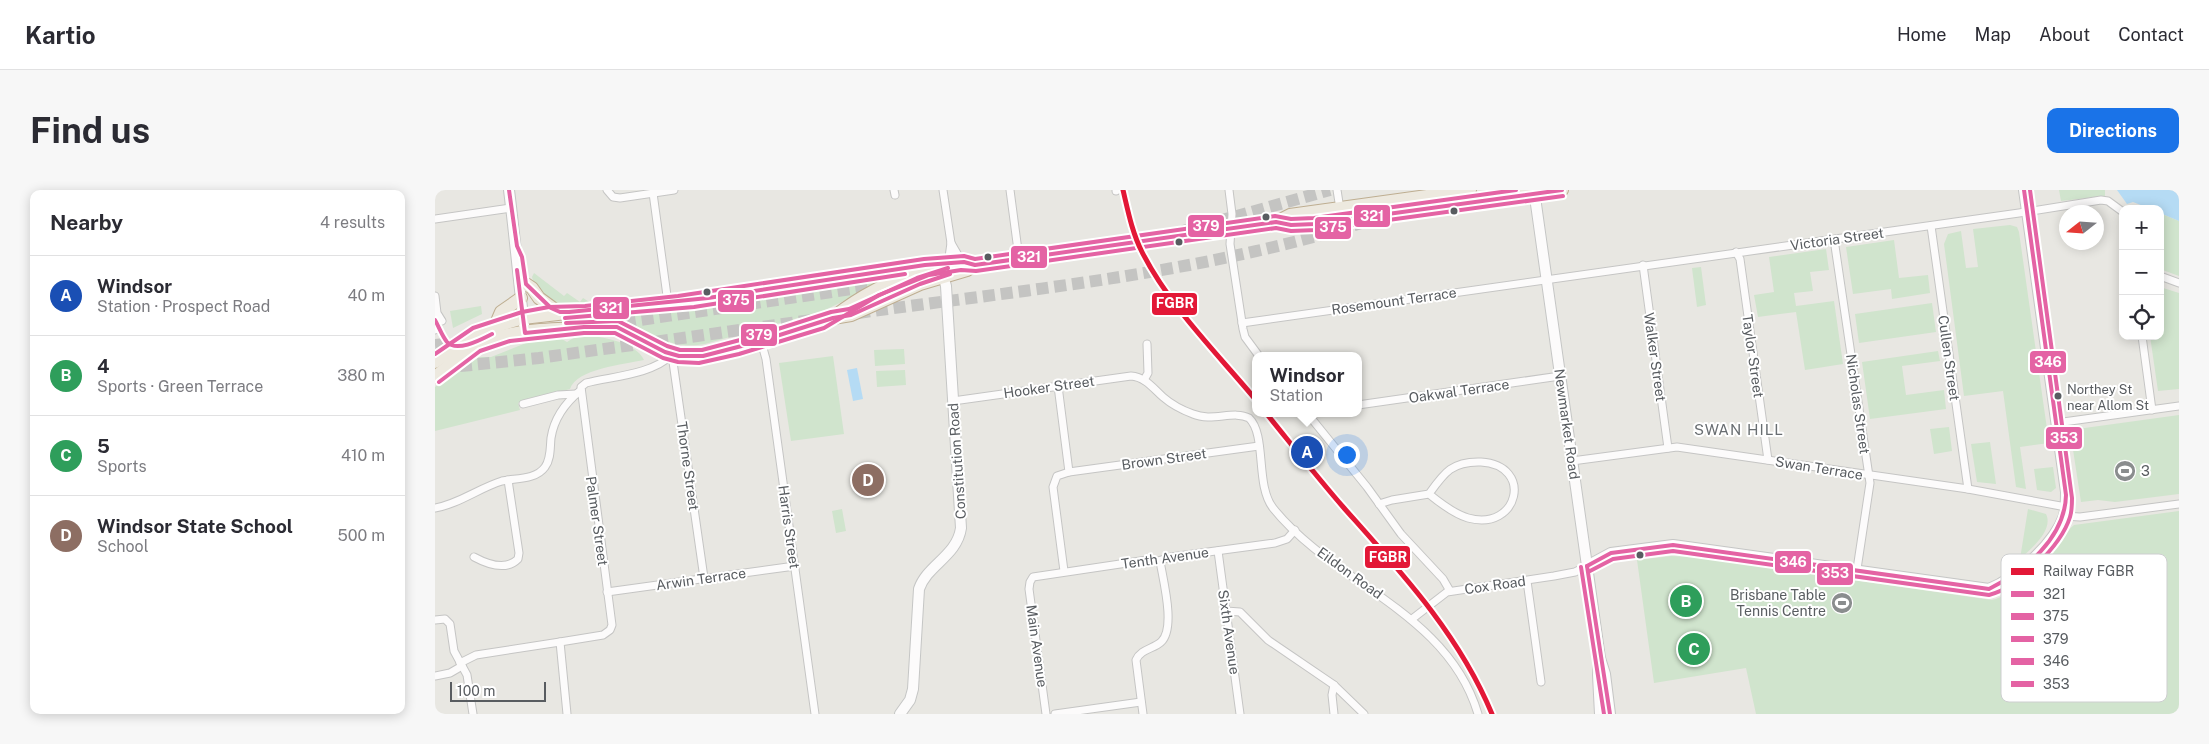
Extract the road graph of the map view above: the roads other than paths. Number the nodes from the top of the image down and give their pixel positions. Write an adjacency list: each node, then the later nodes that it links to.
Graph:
1 (509, 190): 13 (street)
2 (607, 190): 12 (street)
3 (674, 190): 12 (street)
4 (943, 190): 21 (street)
5 (1010, 190): 24 (street)
6 (1229, 190): 19 (street)
7 (1337, 190): 16 (street)
8 (1469, 190): 16 (highway)
9 (1561, 190): 11 (highway)
10 (2024, 190): 15 (street)
11 (1535, 192): 16 (highway); 33 (street, Newmarket Road)
12 (653, 193): 38 (street)
13 (511, 208): 17 (street); 22 (street)
14 (2119, 209): 15 (street, Victoria Street)
15 (2027, 212): 18 (street, Victoria Street); 67 (street)
16 (1341, 214): 19 (highway)
17 (435, 219)
18 (1931, 226): 20 (street, Victoria Street); 75 (street, Cullen Street)
19 (1231, 228): 24 (highway); 45 (street)
20 (1836, 239): 23 (street, Victoria Street); 73 (street, Nicholas Street)
21 (951, 243): 25 (street); 26 (street)
22 (517, 246): 35 (street); 37 (street)
23 (1737, 252): 29 (street, Victoria Street); 70 (street, Taylor Street)
24 (1019, 258): 27 (highway)
25 (962, 262): 26 (highway); 27 (highway)
26 (948, 264): 28 (highway)
27 (975, 264): 31 (highway)
28 (934, 266): 30 (highway); 38 (highway)
29 (1643, 266): 33 (street, Victoria Street); 69 (street, Walker Street)
30 (917, 273): 31 (street); 43 (highway)
31 (942, 276): 43 (highway); 61 (street, Constitution Road)
32 (2164, 277): 34 (street)
33 (1546, 279): 45 (street, Rosemount Terrace); 56 (street, Newmarket Road)
34 (2179, 282)
35 (526, 284): 40 (highway); 42 (street)
36 (435, 296): 39 (street)
37 (521, 298): 42 (street); 46 (highway)
38 (668, 303): 41 (highway)
39 (437, 310): 44 (street); 48 (street)
40 (558, 312): 41 (highway); 42 (highway)
41 (585, 312): 47 (highway)
42 (526, 317): 46 (highway); 49 (street)
43 (833, 318): 51 (highway)
44 (442, 322)
45 (1242, 323): 53 (street)
46 (495, 326): 55 (highway)
47 (617, 327): 49 (highway); 54 (highway)
48 (435, 330)
49 (528, 332): 57 (highway)
50 (2143, 340): 65 (street)
51 (761, 341): 54 (highway); 86 (street, Harris Street)
52 (1147, 344): 58 (street)
53 (1256, 352)
54 (672, 355): 60 (street); 90 (street, Thorne Street)
55 (435, 362)
56 (1560, 376): 63 (street, Oakwal Terrace); 71 (street, Newmarket Road)
57 (435, 377)
58 (1144, 380): 59 (street, Hooker Street); 68 (street, Eildon Road)
59 (1058, 386): 61 (street, Hooker Street); 72 (street)
60 (578, 392): 62 (street); 74 (street); 95 (street, Palmer Street)
61 (953, 401): 109 (street, Constitution Road)
62 (523, 404)
63 (1362, 404)
64 (2179, 406): 65 (street)
65 (2152, 410): 67 (street)
66 (1312, 417): 77 (street)
67 (2056, 423): 80 (street)
68 (1259, 446): 72 (street, Brown Street); 81 (street, Eildon Road)
69 (1668, 448): 70 (street, Swan Terrace); 71 (street, Swan Terrace)
70 (1768, 460): 73 (street, Swan Terrace)
71 (1572, 461): 87 (street, Newmarket Road)
72 (1069, 472): 89 (street)
73 (1868, 476): 75 (street, Swan Terrace); 88 (street, Nicholas Street)
74 (508, 480): 79 (street); 84 (street)
75 (1968, 489): 80 (street, Swan Terrace)
76 (1429, 494): 76 (street); 77 (street)
77 (1379, 504): 94 (street)
78 (2179, 504): 80 (street, Swan Terrace)
79 (435, 508)
80 (2065, 512): 83 (street)
81 (1295, 530): 82 (street, Tenth Avenue); 97 (street, Eildon Road)
82 (1218, 551): 85 (street, Tenth Avenue); 96 (street, Sixth Avenue)
83 (2037, 554)
84 (474, 557)
85 (1160, 561): 89 (street, Tenth Avenue); 105 (street)
86 (795, 566): 90 (street, Arwin Terrace); 108 (street, Harris Street)
87 (1587, 566): 88 (street); 92 (street, Cox Road); 100 (street, Newmarket Road)
88 (1857, 570): 93 (street)
89 (1064, 571): 91 (street, Tenth Avenue)
90 (704, 578): 95 (street, Arwin Terrace)
91 (1031, 579): 110 (street, Main Avenue)
92 (1527, 580): 94 (street, Cox Road); 103 (street)
93 (2001, 583)
94 (1450, 591): 97 (street, Cox Road)
95 (607, 592): 99 (street, Palmer Street)
96 (1226, 611): 104 (street); 113 (street, Sixth Avenue)
97 (1412, 619): 116 (street, Eildon Road)
98 (435, 620): 101 (street)
99 (560, 642): 101 (street); 107 (street)
100 (1600, 658): 117 (street, Newmarket Road); 118 (street, Newmarket Road)
101 (461, 664): 102 (street); 106 (street)
102 (435, 676)
103 (1541, 682)
104 (1334, 685): 114 (street); 115 (street)
105 (1141, 702): 111 (street); 112 (street)
106 (473, 714)
107 (567, 714)
108 (815, 714)
109 (900, 714)
110 (1046, 714)
111 (1055, 714)
112 (1143, 714)
113 (1240, 714)
114 (1334, 714)
115 (1364, 714)
116 (1478, 714)
117 (1601, 714)
118 (1610, 714)

